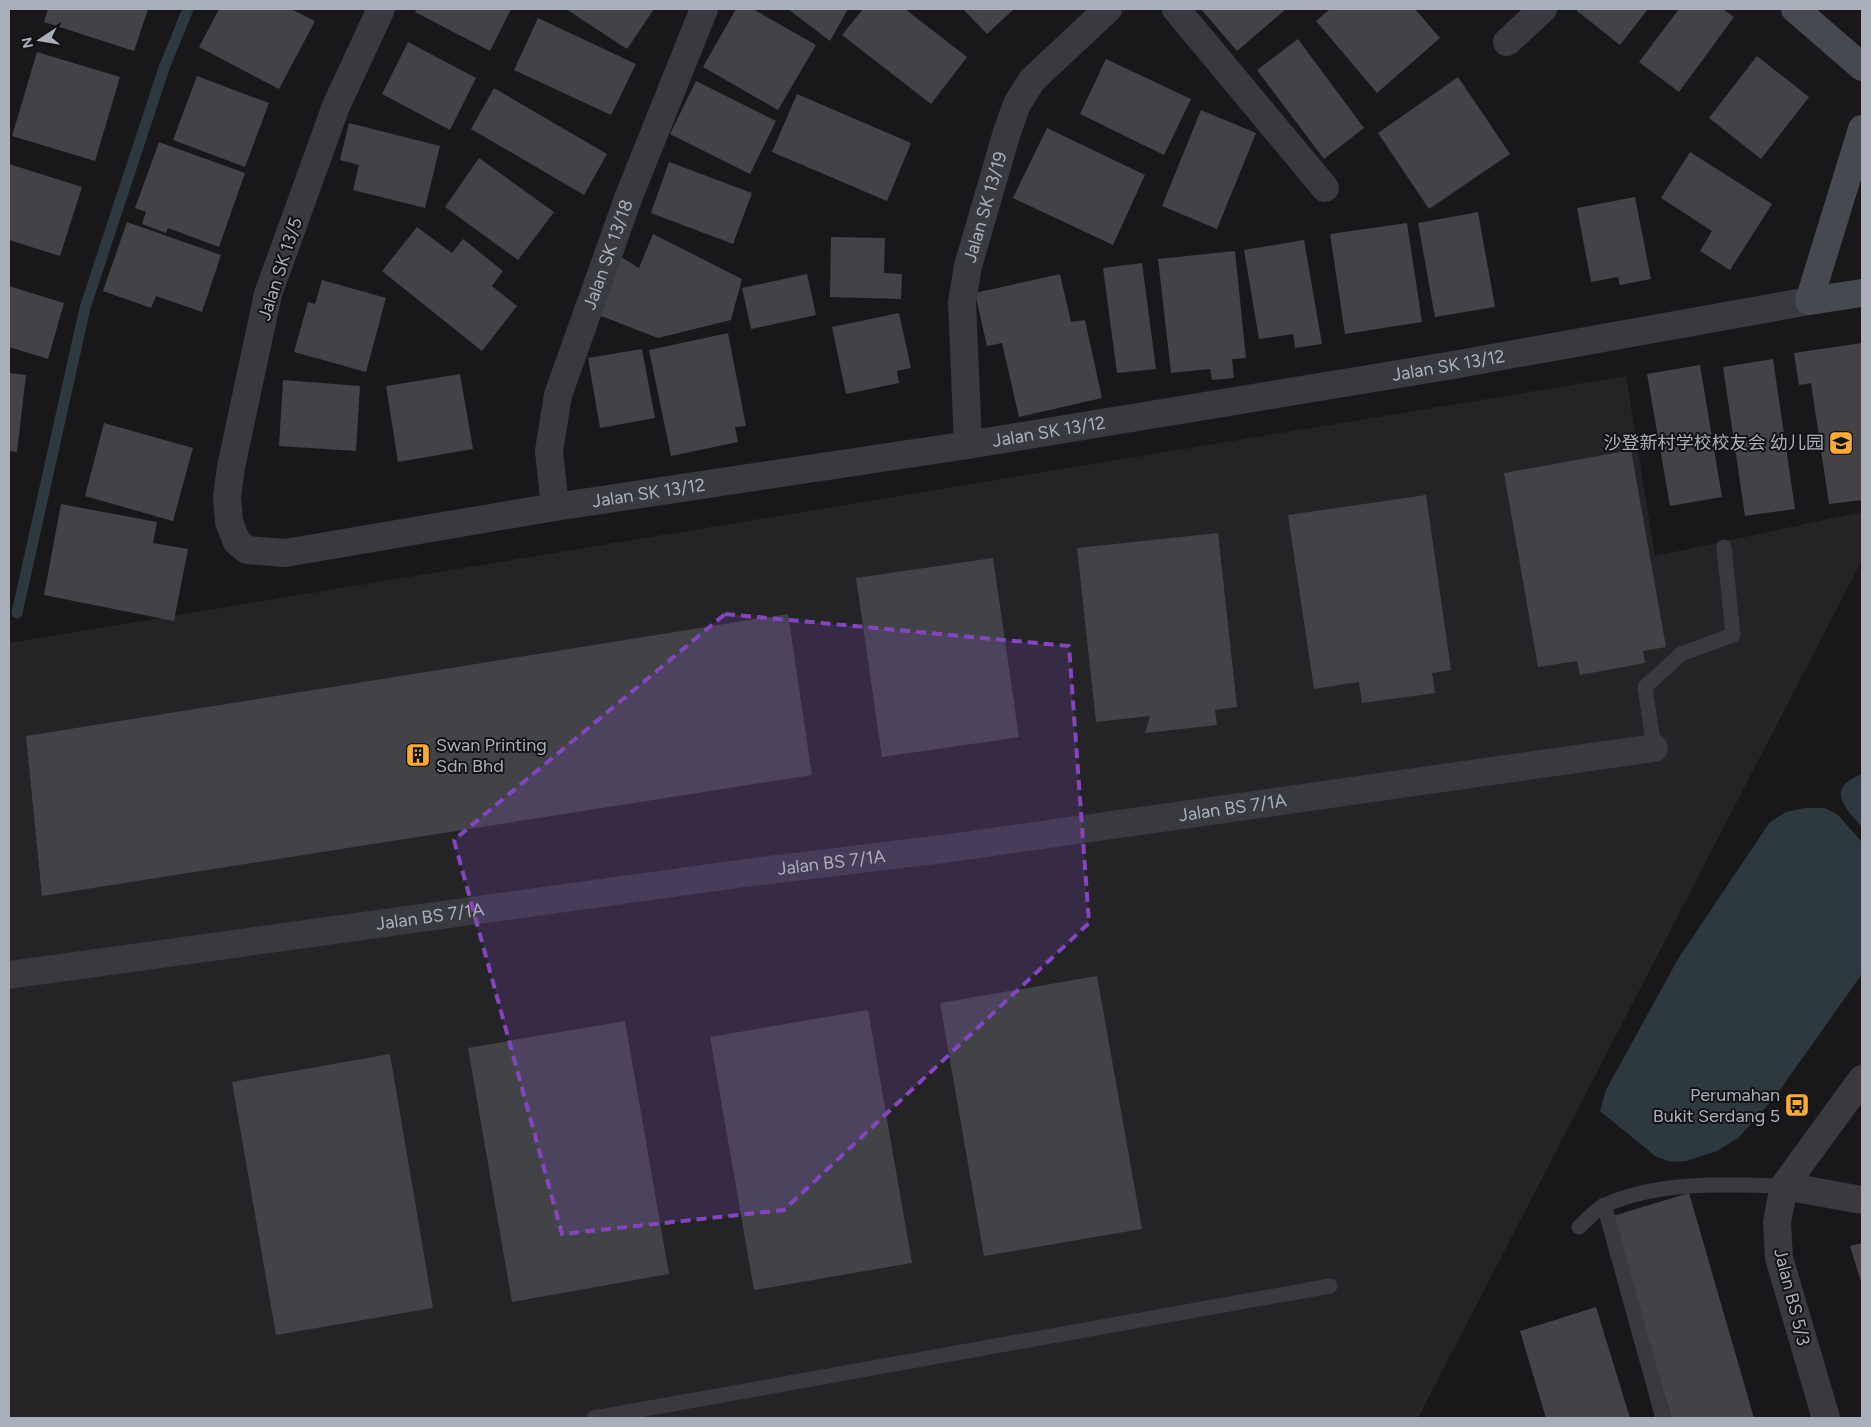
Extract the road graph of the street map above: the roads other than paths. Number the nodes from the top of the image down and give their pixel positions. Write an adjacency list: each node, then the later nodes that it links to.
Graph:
1 (381, 9): 15 (street, Jalan SK 13/5)
2 (704, 9): 14 (street, Jalan SK 13/18)
3 (1108, 9): 13 (street, Jalan SK 13/19)
4 (1176, 9): 10 (street)
5 (1543, 9): 7 (street)
6 (1795, 9): 8 (street)
7 (1507, 42)
8 (1862, 67)
9 (1862, 129): 12 (street)
10 (1325, 188)
11 (1862, 293): 12 (street, Jalan SK 13/12)
12 (1809, 301): 13 (street, Jalan SK 13/12)
13 (968, 445): 14 (street, Jalan SK 13/12)
14 (555, 507): 15 (street, Jalan SK 13/12)
15 (237, 542)
16 (1724, 547): 17 (lane)
17 (1654, 748): 18 (street, Jalan BS 7/1A)
18 (9, 975)
19 (1862, 1079): 20 (street, Jalan BS 5/3)
20 (1784, 1186): 21 (street); 22 (lane); 27 (street, Jalan BS 5/3)
21 (1862, 1200)
22 (1604, 1205): 23 (lane); 26 (lane)
23 (1579, 1227)
24 (1330, 1286): 25 (lane)
25 (594, 1418)
26 (1663, 1418)
27 (1826, 1418)

